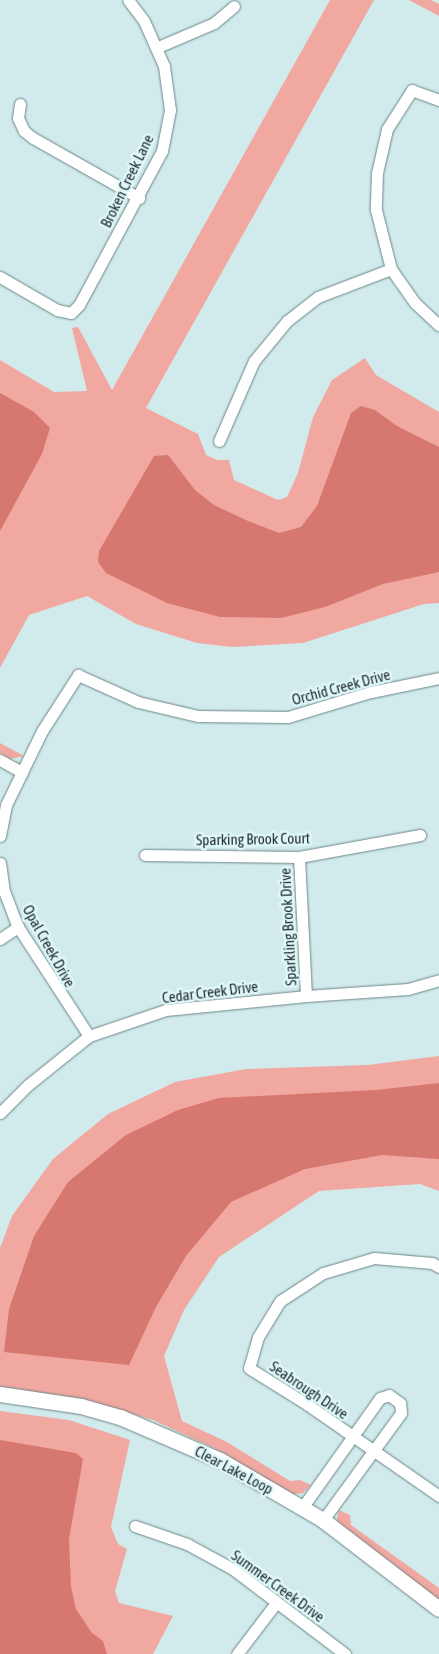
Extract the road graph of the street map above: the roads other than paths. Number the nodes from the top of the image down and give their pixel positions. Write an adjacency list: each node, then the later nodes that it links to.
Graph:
1 (128, 0): 3 (street, Broken Creek Lane)
2 (234, 6): 3 (street)
3 (158, 47): 6 (street, Broken Creek Lane)
4 (439, 100): 7 (street)
5 (20, 104): 6 (street)
6 (139, 198): 8 (street, Broken Creek Lane)
7 (390, 269): 9 (street); 10 (street)
8 (0, 277)
9 (439, 324)
10 (219, 441)
11 (439, 678): 13 (street, Orchid Creek Drive)
12 (0, 760): 13 (street)
13 (22, 772): 14 (street)
14 (0, 836)
15 (420, 836): 17 (street, Sparking Brook Court)
16 (145, 855): 17 (street, Sparking Brook Court)
17 (299, 857): 22 (street, Sparkling Brook Drive)
18 (0, 863): 19 (street, Opal Creek Drive)
19 (18, 927): 20 (street); 23 (street, Opal Creek Drive)
20 (0, 939)
21 (439, 980): 22 (street, Cedar Creek Drive)
22 (306, 996): 23 (street, Cedar Creek Drive)
23 (89, 1036): 24 (street, Cedar Creek Drive)
24 (0, 1113)
25 (439, 1267): 27 (street, Seabrough Drive)
26 (0, 1394): 30 (street, Clear Lake Loop)
27 (352, 1436): 28 (street, Seabrough Drive); 28 (street, Seabrough Drive); 30 (street, Seabrough Drive)
28 (371, 1450): 29 (street, Seabrough Drive); 31 (street, Seabrough Drive)
29 (439, 1496)
30 (302, 1508): 31 (street, Clear Lake Loop)
31 (322, 1520): 34 (street, Clear Lake Loop)
32 (135, 1526): 33 (street, Summer Creek Drive)
33 (276, 1603): 35 (street); 36 (street, Summer Creek Drive)
34 (439, 1609)
35 (236, 1654)
36 (345, 1654)

